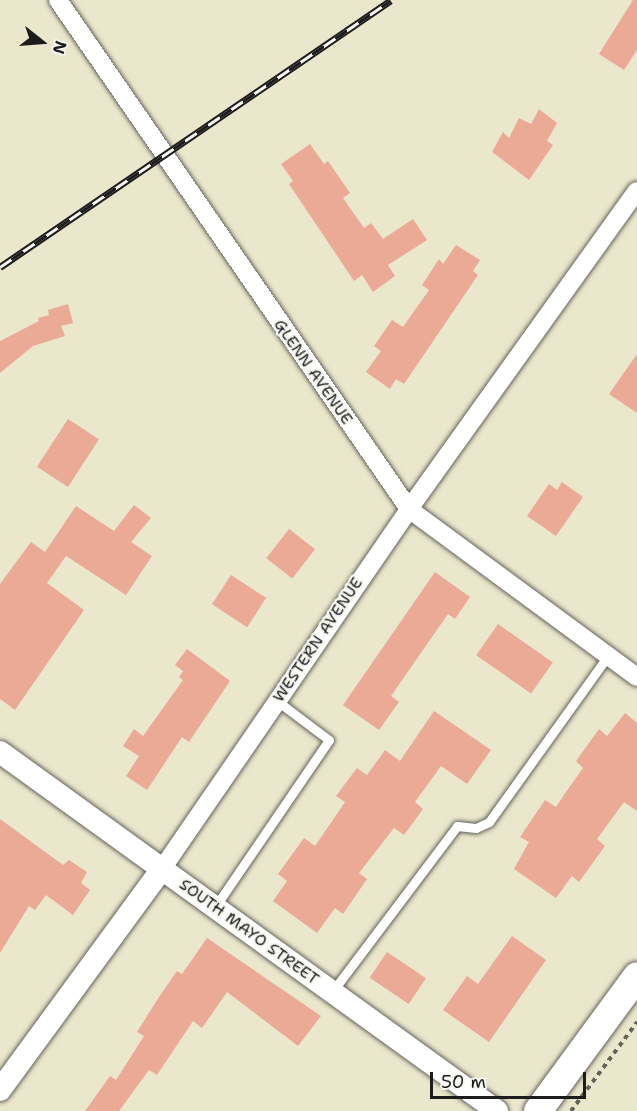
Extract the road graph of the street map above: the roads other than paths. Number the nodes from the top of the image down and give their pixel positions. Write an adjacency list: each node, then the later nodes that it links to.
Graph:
1 (58, 0): 3 (street, GLENN AVENUE)
2 (637, 191): 3 (street, WESTERN AVENUE)
3 (409, 508): 4 (street, GLENN AVENUE); 6 (street, WESTERN AVENUE)
4 (608, 656): 5 (street, GLENN AVENUE); 11 (lane)
5 (637, 677)
6 (277, 701): 8 (street, WESTERN AVENUE); 9 (lane)
7 (0, 752): 8 (street, SOUTH MAYO STREET)
8 (162, 869): 9 (street, SOUTH MAYO STREET); 12 (street, WESTERN AVENUE)
9 (214, 907): 11 (street, SOUTH MAYO STREET)
10 (637, 976): 14 (main road)
11 (332, 992): 13 (street, SOUTH MAYO STREET)
12 (0, 1090)
13 (497, 1111)
14 (538, 1111)

